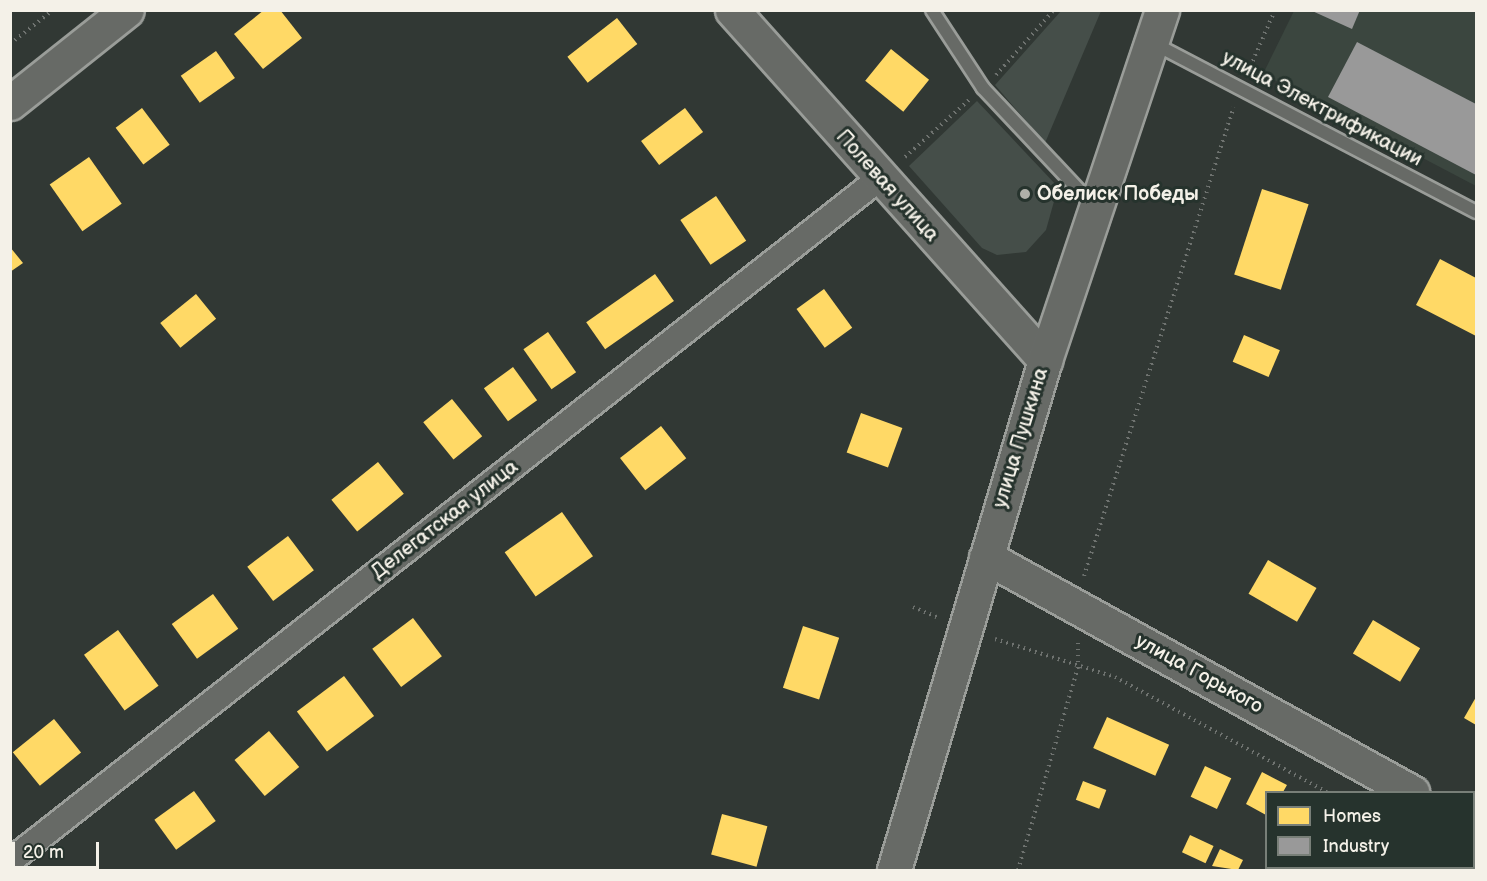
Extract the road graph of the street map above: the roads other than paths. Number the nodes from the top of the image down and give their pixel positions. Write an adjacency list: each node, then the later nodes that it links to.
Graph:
1 (732, 10): 7 (main road, Полевая улица)
2 (932, 10): 8 (lane)
3 (1162, 10): 5 (main road, улица Пушкина)
4 (121, 12): 6 (main road)
5 (1149, 41): 8 (main road, улица Пушкина); 9 (lane, улица Электрификации)
6 (10, 103)
7 (879, 179): 10 (main road, Полевая улица); 13 (street, Делегатская улица)
8 (1095, 207): 10 (main road, улица Пушкина)
9 (1476, 212)
10 (1045, 360): 11 (main road, улица Пушкина)
11 (986, 556): 12 (main road, улица Горького); 14 (main road, улица Пушкина)
12 (1410, 791)
13 (10, 861)
14 (894, 870)

